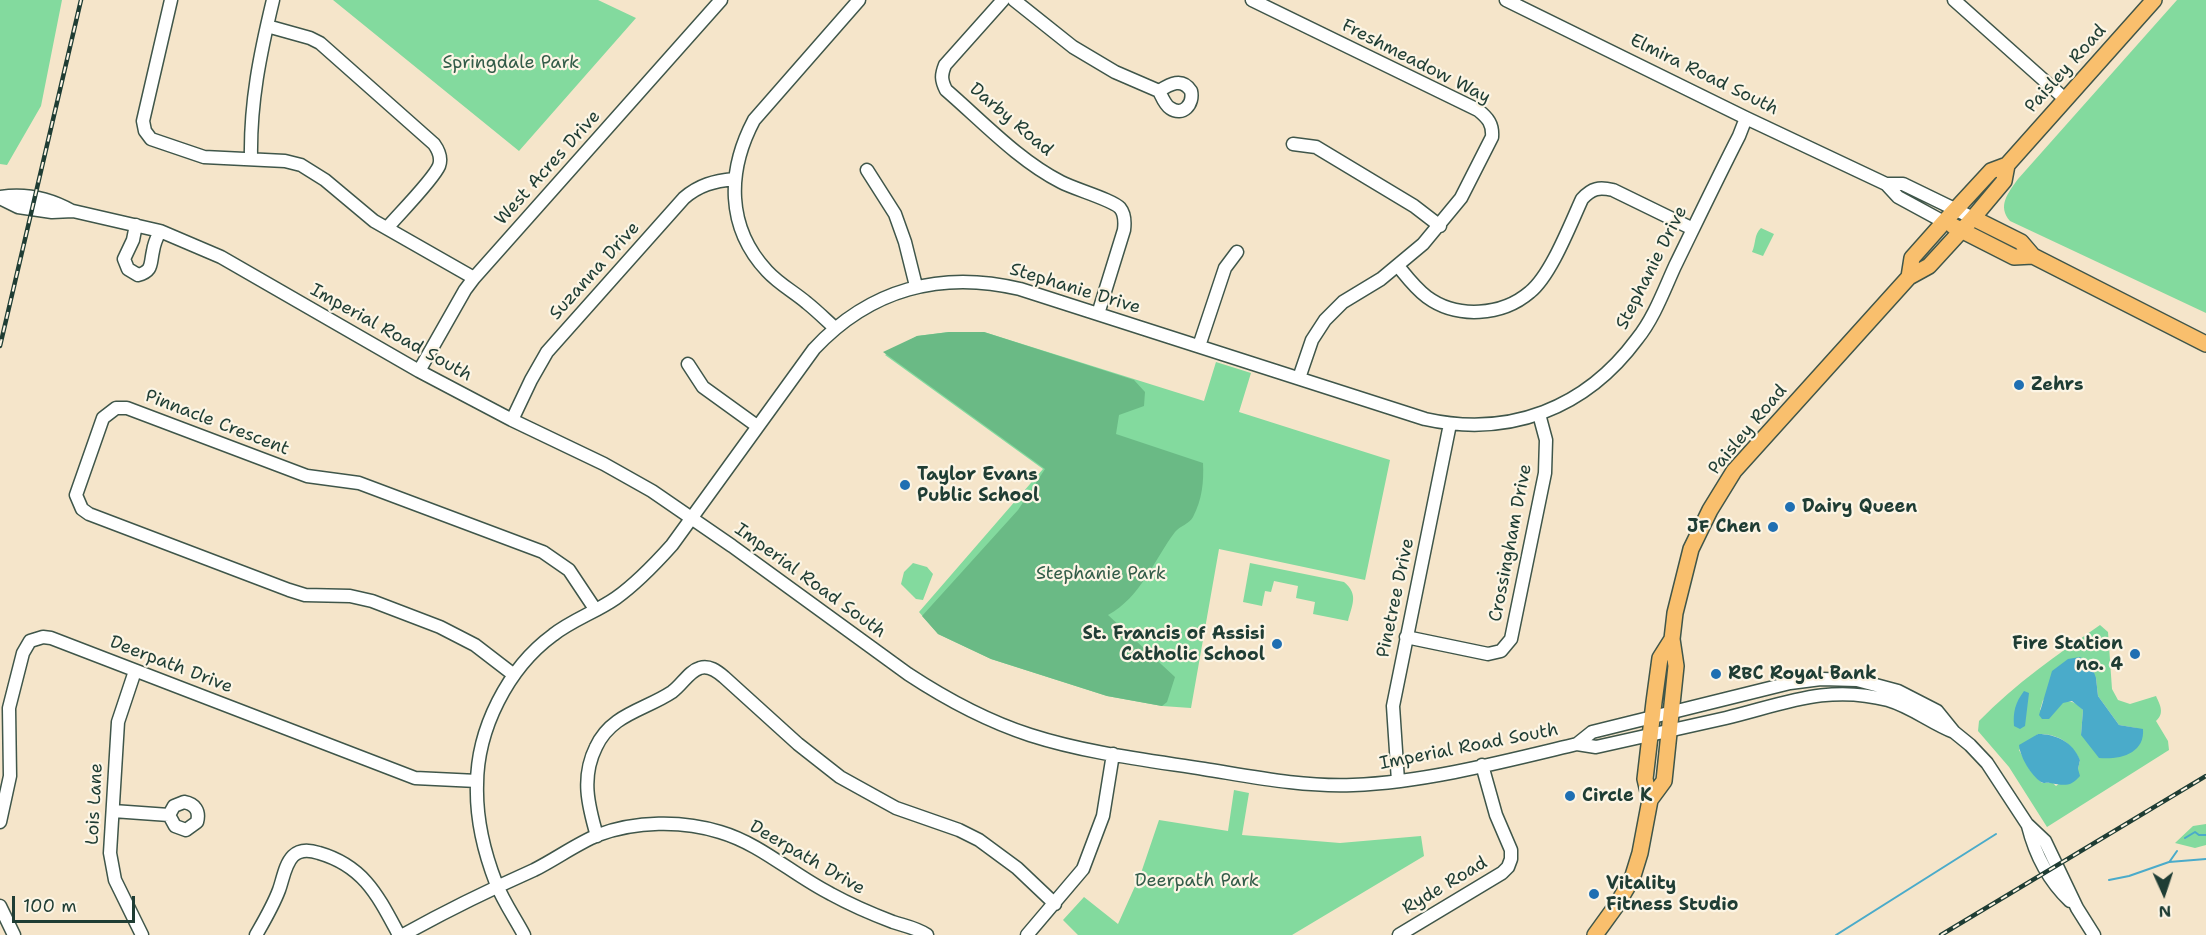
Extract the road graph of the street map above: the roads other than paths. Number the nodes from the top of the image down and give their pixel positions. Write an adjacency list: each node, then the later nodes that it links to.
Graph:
1 (171, 0): 17 (street)
2 (273, 0): 12 (street)
3 (721, 0): 36 (street, West Acres Drive)
4 (859, 0): 20 (street)
5 (1003, 0): 38 (street, Darby Road)
6 (1014, 0): 13 (street)
7 (1252, 0): 27 (street, Freshmeadow Way)
8 (1506, 0): 11 (street, Elmira Road South)
9 (1954, 0): 14 (street)
10 (2154, 0): 14 (main road, Paisley Road)
11 (1520, 3): 15 (street, Elmira Road South)
12 (267, 26): 17 (street); 28 (street)
13 (1159, 91)
14 (2066, 99): 18 (main road, Paisley Road)
15 (1746, 118): 21 (street, Elmira Road South); 29 (street, Stephanie Drive)
16 (1293, 144): 27 (street)
17 (251, 158): 28 (street)
18 (2007, 165): 23 (main road, Paisley Road); 24 (main road, Paisley Road)
19 (867, 170): 37 (street)
20 (734, 179): 39 (street); 46 (street, Suzanna Drive)
21 (1886, 184): 23 (street, Elmira Road South); 25 (street, Elmira Road South)
22 (0, 197): 26 (street, Imperial Road South)
23 (1956, 209): 24 (street, Elmira Road South); 25 (main road, Paisley Road)
24 (1973, 218): 30 (main road, Paisley Road); 33 (main road, Elmira Road South)
25 (1944, 222): 30 (main road, Elmira Road South); 35 (main road, Paisley Road)
26 (136, 225): 31 (street, Imperial Road South); 31 (street)
27 (1440, 226): 34 (street, Freshmeadow Way)
28 (387, 228): 36 (street)
29 (1693, 229): 34 (street); 45 (street, Stephanie Drive)
30 (1961, 230): 33 (main road, Elmira Road South); 35 (main road, Paisley Road)
31 (160, 231): 43 (street, Imperial Road South)
32 (1237, 252): 41 (street)
33 (2032, 256): 40 (main road, Elmira Road South)
34 (1398, 266): 44 (street, Freshmeadow Way)
35 (1909, 277): 52 (main road, Paisley Road)
36 (474, 278): 43 (street, West Acres Drive)
37 (916, 286): 38 (street, Stephanie Drive); 39 (street, Stephanie Drive)
38 (1098, 314): 41 (street, Stephanie Drive)
39 (835, 328): 48 (street, Stephanie Drive)
40 (2206, 344)
41 (1199, 346): 44 (street, Stephanie Drive)
42 (688, 364): 48 (street)
43 (419, 371): 46 (street, Imperial Road South)
44 (1299, 378): 47 (street, Stephanie Drive)
45 (1539, 414): 47 (street, Stephanie Drive); 51 (street, Crossingham Drive)
46 (512, 420): 49 (street, Imperial Road South)
47 (1450, 424): 51 (street, Pinetree Drive)
48 (757, 426): 49 (street, Stephanie Drive)
49 (692, 518): 50 (street, Stephanie Drive); 61 (street, Imperial Road South)
50 (595, 609): 54 (street, Stephanie Drive); 54 (street, Pinnacle Crescent)
51 (1406, 637): 64 (street, Pinetree Drive)
52 (1672, 639): 55 (main road, Paisley Road); 56 (main road, Paisley Road)
53 (135, 671): 63 (street, Deerpath Drive); 66 (street, Lois Lane); 68 (street, Deerpath Drive)
54 (514, 675): 63 (street, Stephanie Drive)
55 (1671, 713): 56 (street, Imperial Road South); 57 (main road, Paisley Road); 58 (street, Imperial Road South)
56 (1652, 718): 59 (main road, Paisley Road); 60 (street, Imperial Road South)
57 (1670, 730): 58 (street, Imperial Road South); 59 (street, Imperial Road South); 65 (main road, Paisley Road)
58 (1954, 732): 82 (street, Imperial Road South)
59 (1650, 735): 60 (street, Imperial Road South); 65 (main road, Paisley Road)
60 (1577, 744): 62 (street, Imperial Road South)
61 (1113, 754): 64 (street, Imperial Road South); 71 (street)
62 (1482, 765): 64 (street, Imperial Road South); 80 (street, Ryde Road)
63 (477, 781): 70 (street, Stephanie Drive)
64 (1398, 781)
65 (1650, 800): 81 (main road, Paisley Road)
66 (113, 812): 67 (street); 74 (street, Lois Lane)
67 (169, 815)
68 (0, 822)
69 (597, 836): 70 (street, Deerpath Drive); 71 (street); 78 (street, Deerpath Drive)
70 (497, 886): 76 (street, Deerpath Drive); 77 (street, Stephanie Drive)
71 (1055, 904): 79 (street)
72 (0, 906): 73 (street)
73 (14, 935)
74 (142, 935)
75 (256, 935): 76 (street)
76 (401, 935)
77 (524, 935)
78 (927, 935)
79 (1027, 935)
80 (1399, 935)
81 (1595, 935)
82 (2094, 935)

